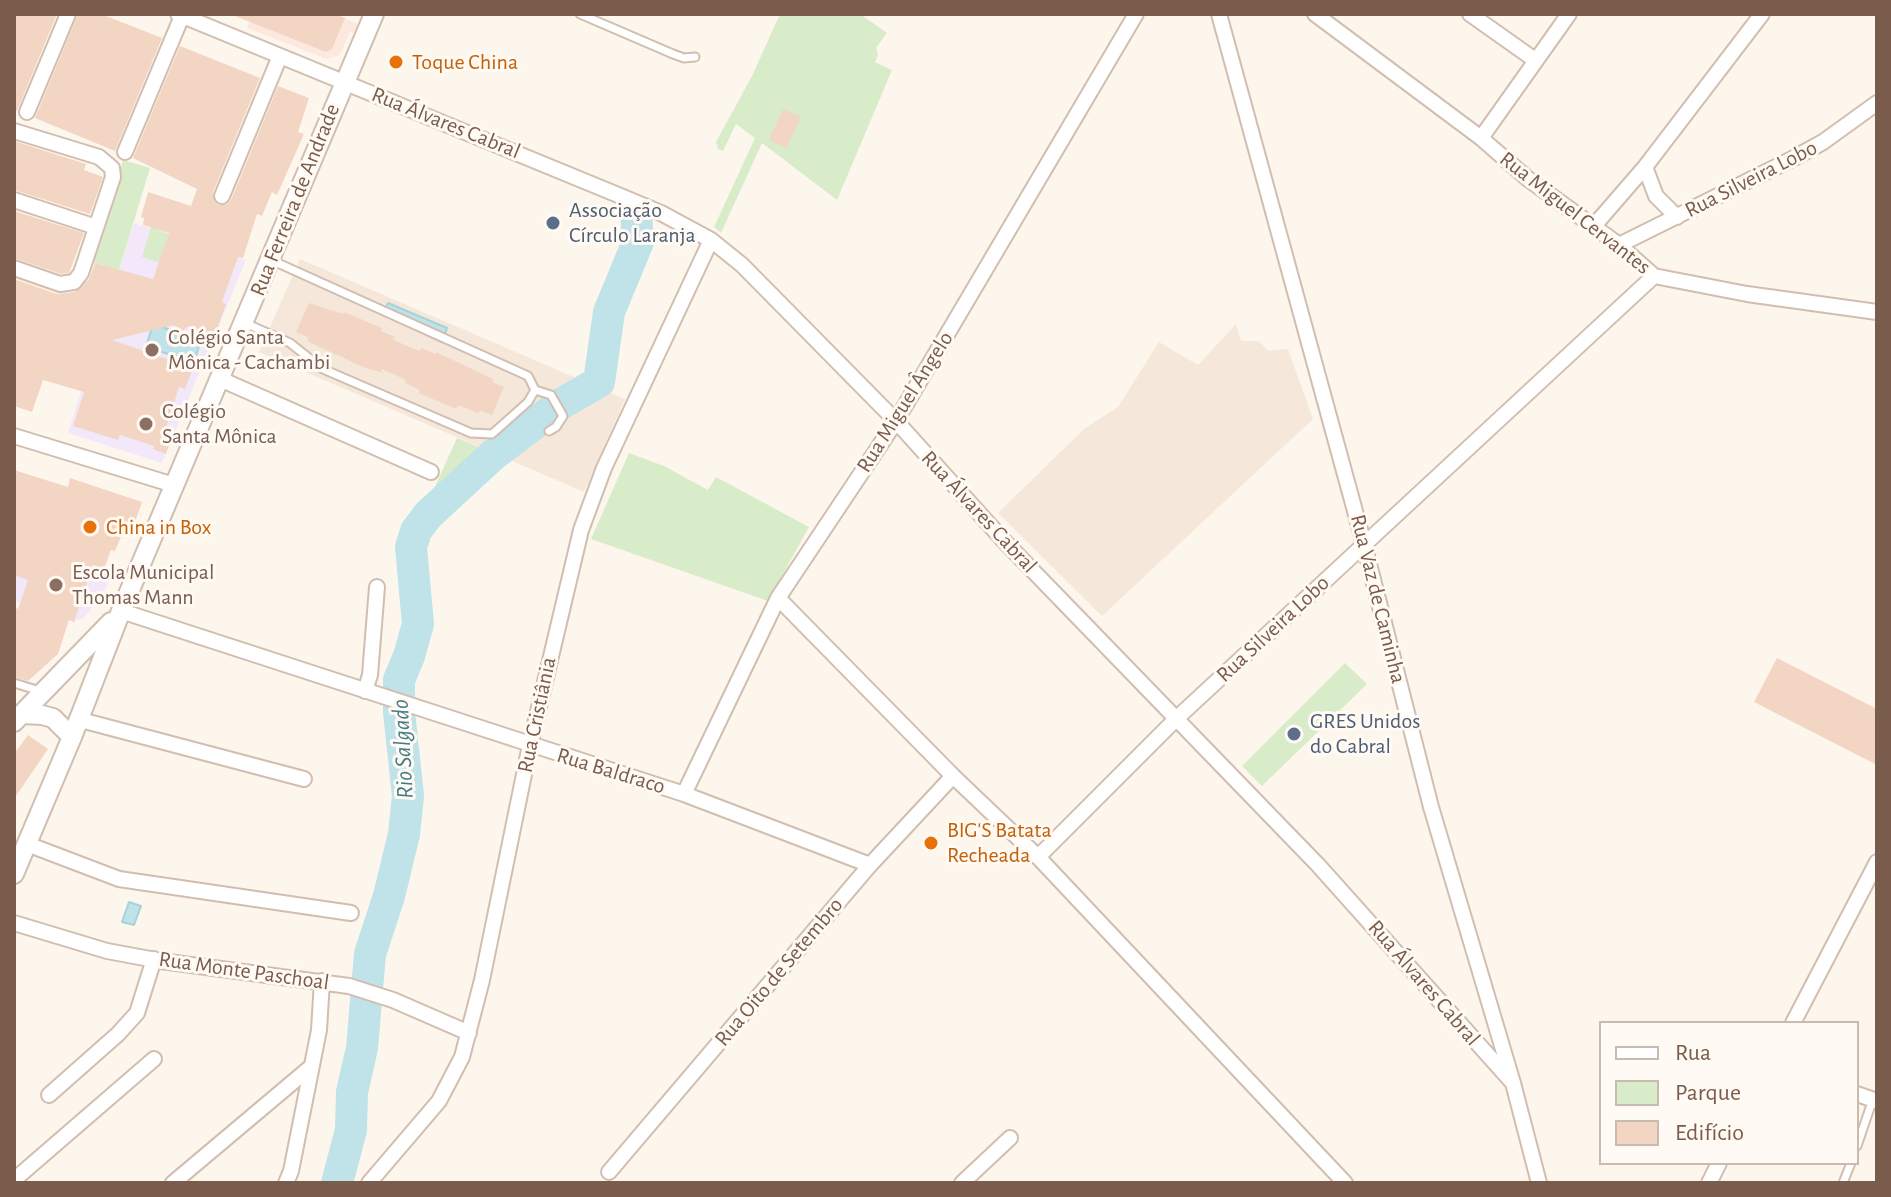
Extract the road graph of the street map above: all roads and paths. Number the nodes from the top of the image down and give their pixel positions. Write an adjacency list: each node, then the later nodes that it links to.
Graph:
1 (68, 14): 16 (street)
2 (374, 14): 14 (street, Rua Ferreira de Andrade)
3 (580, 14): 12 (lane)
4 (1136, 14): 35 (street, Rua Miguel Ângelo)
5 (1219, 14): 40 (street, Rua Vaz de Caminha)
6 (1315, 14): 18 (street, Rua Miguel Cervantes)
7 (1470, 14): 13 (street)
8 (1569, 14): 13 (street)
9 (1762, 14): 20 (street)
10 (180, 15): 11 (street, Rua Álvares Cabral); 19 (street)
11 (280, 56): 14 (street, Rua Álvares Cabral); 21 (street)
12 (695, 57)
13 (1535, 60): 18 (street)
14 (344, 81): 26 (street, Rua Álvares Cabral); 28 (street, Rua Ferreira de Andrade)
15 (1877, 103): 23 (street, Rua Silveira Lobo)
16 (27, 112)
17 (14, 131): 24 (street)
18 (1481, 138): 25 (street, Rua Miguel Cervantes)
19 (125, 152)
20 (1645, 167): 23 (street); 25 (street)
21 (222, 196)
22 (14, 200): 24 (street)
23 (1677, 217): 27 (street, Rua Silveira Lobo)
24 (96, 227): 29 (street)
25 (1593, 227): 27 (street, Rua Miguel Cervantes)
26 (711, 240): 35 (street, Rua Álvares Cabral); 50 (street, Rua Cristiânia)
27 (1619, 245): 30 (street, Rua Miguel Cervantes)
28 (270, 259): 32 (street, Rua Ferreira de Andrade); 34 (lane)
29 (14, 268)
30 (1654, 276): 31 (street, Rua Miguel Cervantes); 40 (street, Rua Silveira Lobo)
31 (1877, 312)
32 (245, 323): 33 (street, Rua Ferreira de Andrade); 34 (lane)
33 (220, 379): 38 (street); 39 (street, Rua Ferreira de Andrade)
34 (535, 390): 36 (lane)
35 (896, 421): 42 (street, Rua Miguel Ângelo); 48 (street, Rua Álvares Cabral)
36 (549, 431)
37 (14, 436): 39 (street)
38 (431, 472)
39 (174, 485): 43 (street, Rua Ferreira de Andrade)
40 (1364, 544): 48 (street, Rua Silveira Lobo); 67 (street, Rua Vaz de Caminha)
41 (377, 587): 46 (street)
42 (778, 598): 51 (street); 53 (street, Rua Miguel Ângelo)
43 (121, 611): 45 (street); 46 (street, Rua Baldraco); 49 (street, Rua Ferreira de Andrade)
44 (14, 683): 45 (lane)
45 (42, 692): 47 (street)
46 (368, 693): 50 (street, Rua Baldraco)
47 (18, 718): 49 (street)
48 (1177, 718): 55 (street, Rua Silveira Lobo); 67 (street, Rua Álvares Cabral)
49 (75, 728): 52 (street); 54 (street, Rua Ferreira de Andrade)
50 (530, 745): 53 (street, Rua Baldraco); 64 (street, Rua Cristiânia)
51 (953, 776): 55 (street); 57 (street, Rua Oito de Setembro)
52 (304, 779)
53 (684, 794): 57 (street, Rua Baldraco)
54 (27, 844): 58 (street, Rua Ferreira de Andrade); 59 (street)
55 (1038, 857): 79 (street)
56 (1877, 862): 63 (street)
57 (870, 865): 73 (street, Rua Oito de Setembro)
58 (14, 874)
59 (351, 913)
60 (14, 923): 61 (street, Rua Monte Paschoal)
61 (154, 959): 62 (street, Rua Monte Paschoal); 68 (street)
62 (322, 981): 64 (street, Rua Monte Paschoal); 66 (street)
63 (1794, 1021)
64 (469, 1033): 78 (street, Rua Cristiânia)
65 (154, 1059): 74 (street)
66 (312, 1066): 76 (street); 77 (street)
67 (1513, 1083): 80 (street, Rua Vaz de Caminha)
68 (49, 1095)
69 (1875, 1100): 71 (lane)
70 (1010, 1138): 75 (street)
71 (1859, 1141)
72 (1718, 1165): 81 (street)
73 (609, 1172)
74 (14, 1180)
75 (965, 1182)
76 (173, 1183)
77 (286, 1183)
78 (369, 1183)
79 (1345, 1183)
80 (1539, 1183)
81 (1709, 1183)

